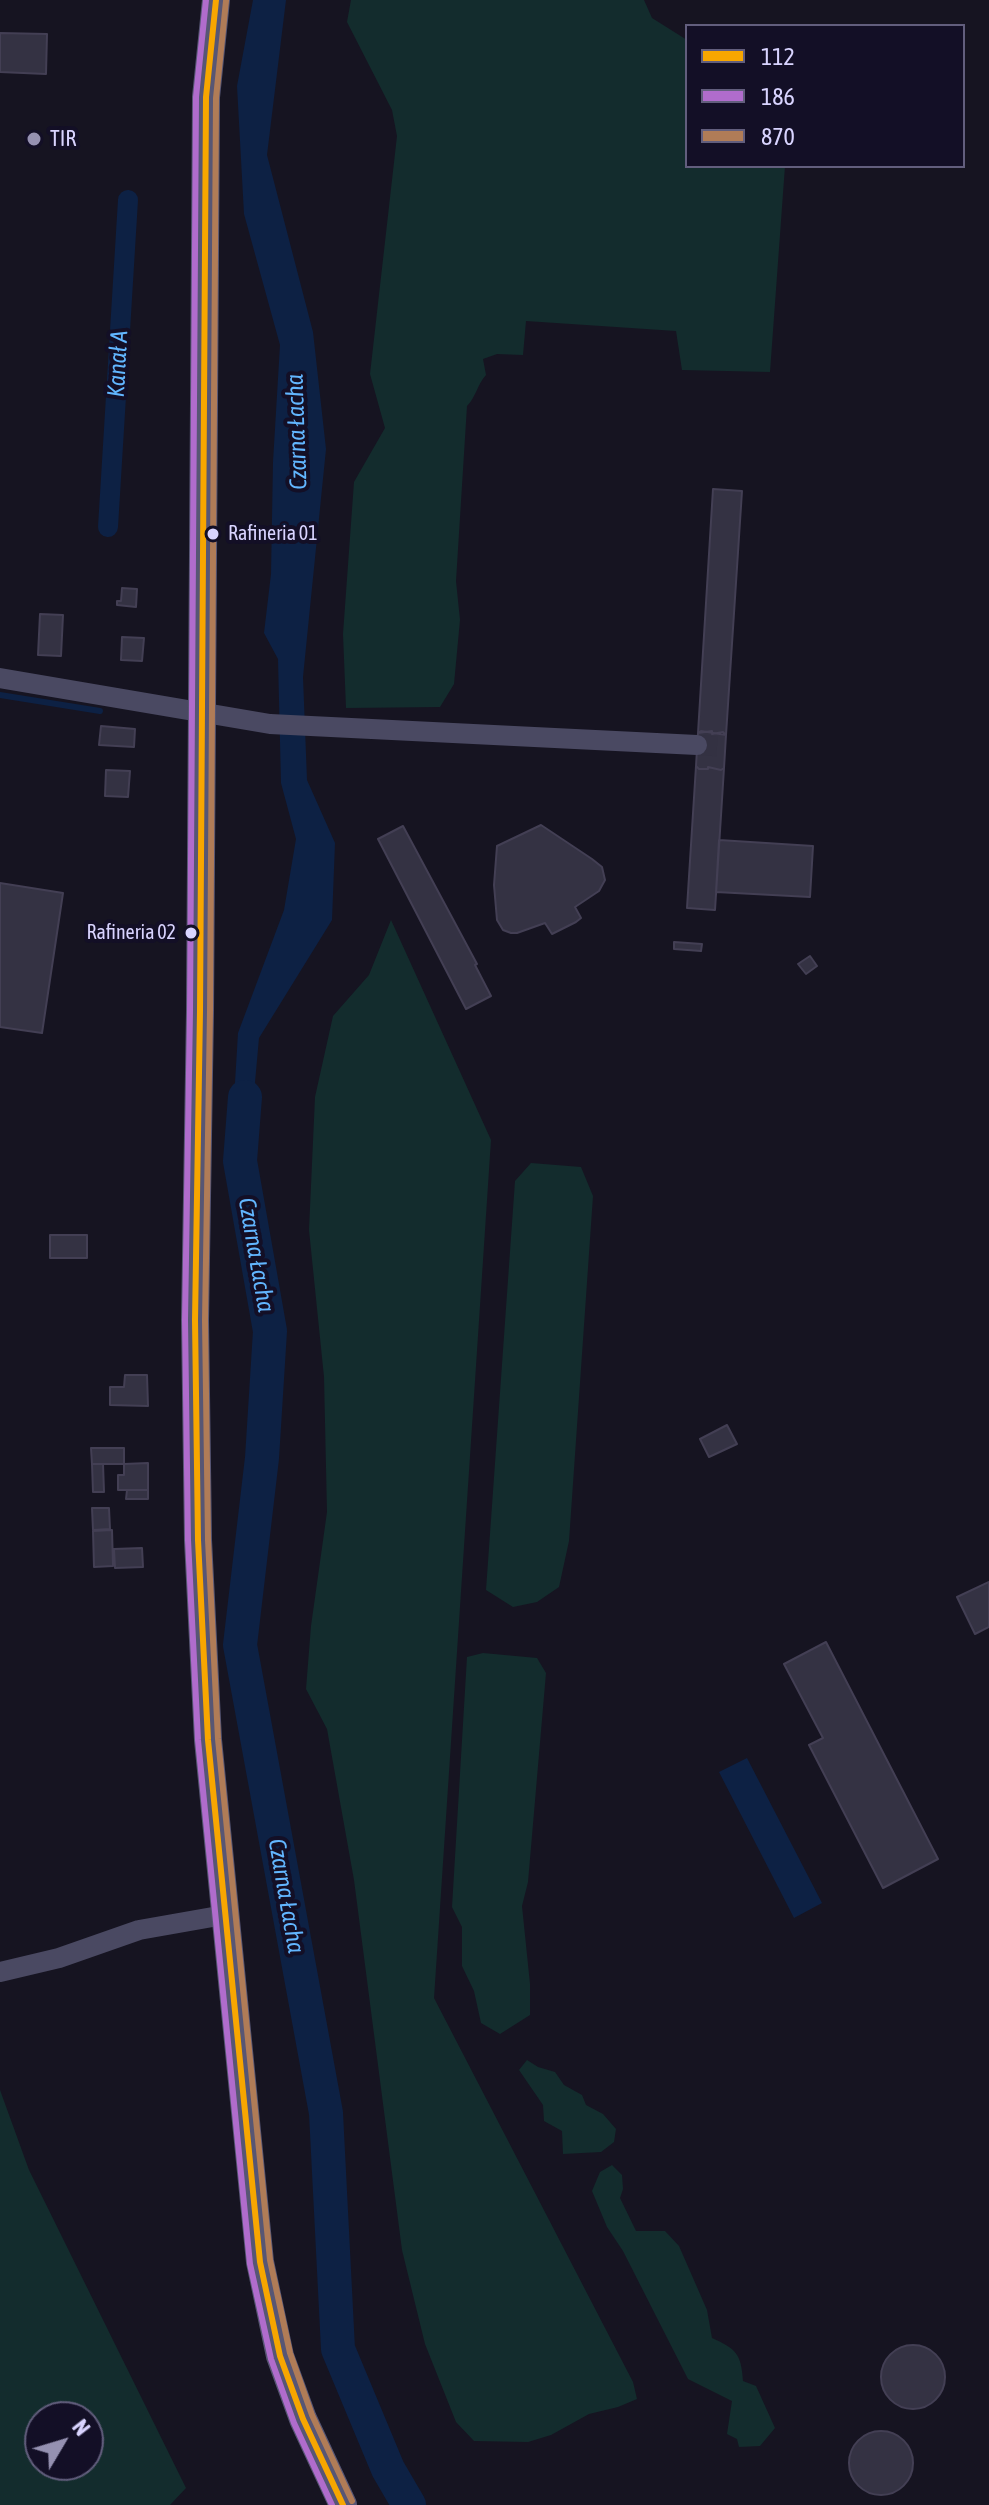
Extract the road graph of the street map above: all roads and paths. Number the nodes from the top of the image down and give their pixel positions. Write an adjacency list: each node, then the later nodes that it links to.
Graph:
1 (216, 0): 3 (main road)
2 (0, 678): 3 (street)
3 (202, 712): 4 (street); 5 (main road)
4 (697, 745)
5 (225, 1925): 6 (street); 7 (main road)
6 (0, 1972)
7 (343, 2505)

